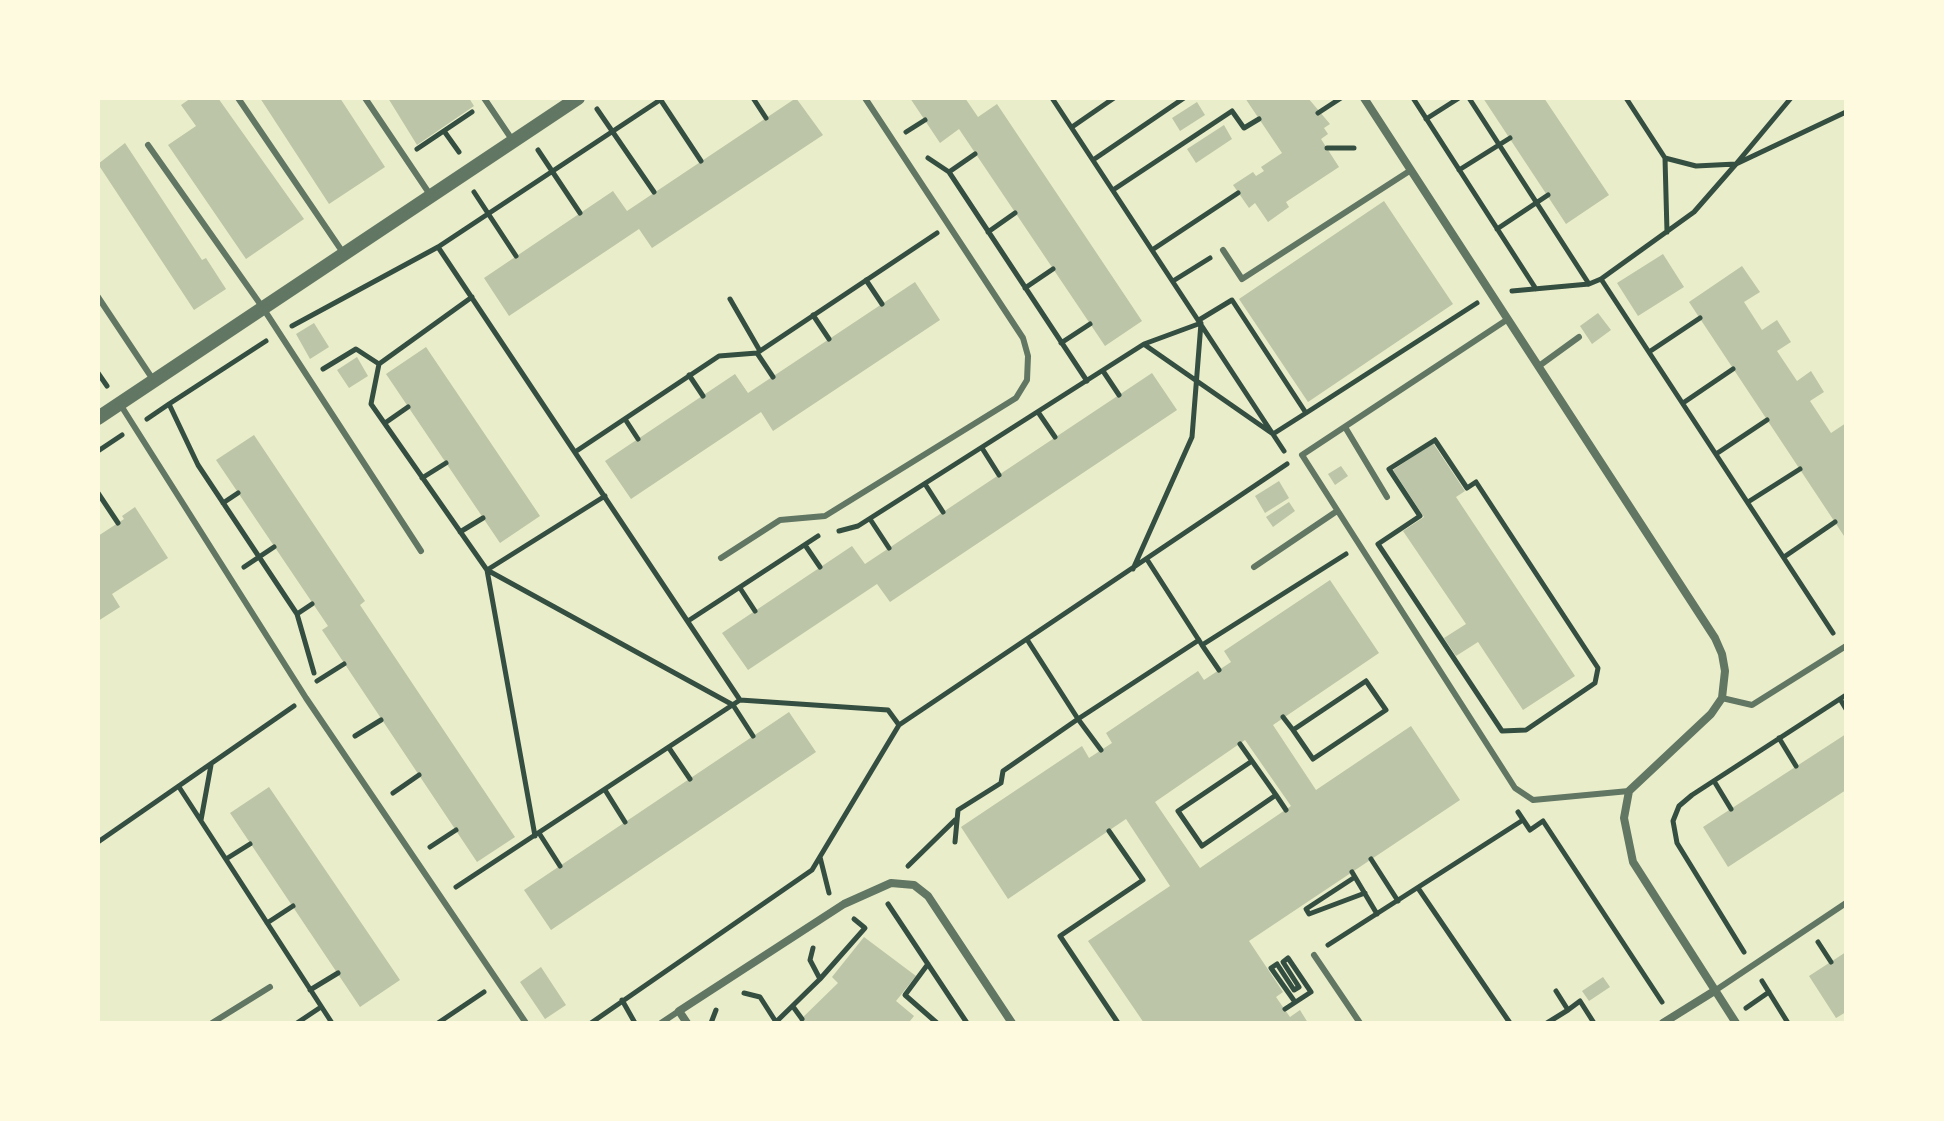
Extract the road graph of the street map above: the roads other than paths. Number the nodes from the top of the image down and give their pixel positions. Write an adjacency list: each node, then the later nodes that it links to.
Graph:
1 (238, 98): 12 (lane)
2 (365, 98): 10 (lane)
3 (578, 98): 7 (street)
4 (865, 98): 25 (lane)
5 (1364, 98): 9 (street)
6 (486, 100): 7 (lane)
7 (513, 141): 10 (street)
8 (148, 145): 14 (lane)
9 (1411, 170): 11 (lane); 15 (street)
10 (431, 196): 12 (street)
11 (1223, 250)
12 (344, 254): 14 (street)
13 (98, 297): 18 (lane)
14 (263, 308): 18 (street); 24 (lane)
15 (1508, 319): 17 (street); 21 (lane)
16 (1579, 337): 17 (lane)
17 (1539, 366): 28 (street)
18 (154, 381): 19 (street)
19 (120, 404): 20 (street); 36 (lane)
20 (98, 418)
21 (1345, 427): 22 (lane); 23 (lane)
22 (1387, 497)
23 (1337, 511): 26 (lane); 29 (lane)
24 (421, 551)
25 (721, 558)
26 (1254, 567)
27 (1844, 647): 28 (lane)
28 (1722, 698): 29 (street)
29 (1629, 791): 33 (street)
30 (1846, 903): 33 (lane)
31 (1314, 955): 40 (lane)
32 (270, 987): 35 (lane)
33 (1716, 990): 41 (street); 42 (street)
34 (679, 1011): 37 (lane); 38 (street); 39 (street)
35 (212, 1023)
36 (526, 1023)
37 (661, 1023)
38 (687, 1023)
39 (1012, 1023)
40 (1360, 1023)
41 (1663, 1023)
42 (1736, 1023)

